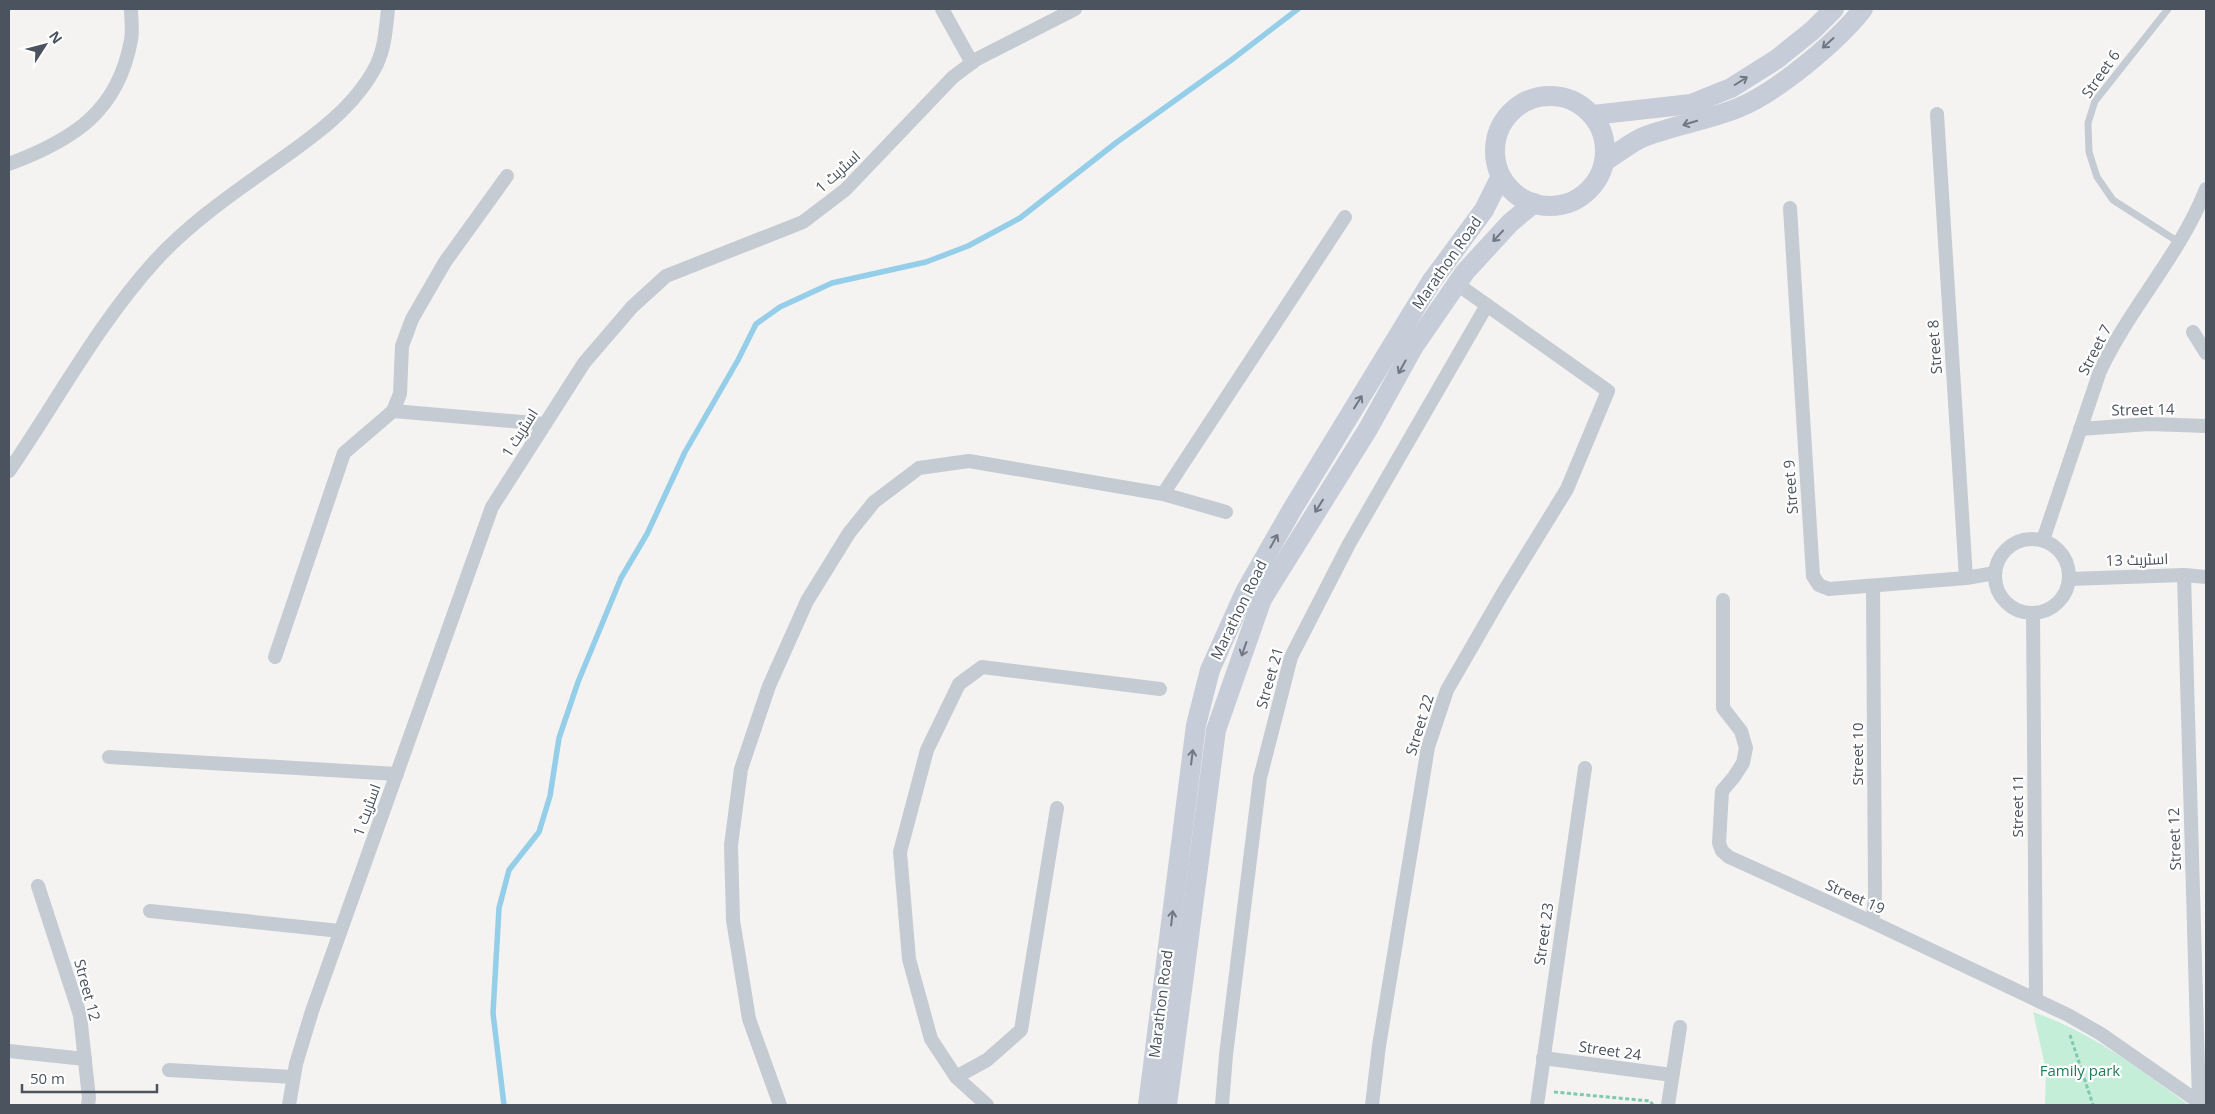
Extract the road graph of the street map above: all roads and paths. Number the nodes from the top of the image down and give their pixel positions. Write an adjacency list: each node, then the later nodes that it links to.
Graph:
1 (131, 9): 12 (street)
2 (388, 9): 28 (street)
3 (942, 9): 8 (street)
4 (1075, 9): 8 (street, اسٹریٹ 1)
5 (1834, 9): 10 (main road, one-way to 5)
6 (1863, 9): 11 (main road, one-way to 11)
7 (2168, 9): 19 (lane, Street 6)
8 (972, 63): 25 (street, اسٹریٹ 1)
9 (1937, 114): 35 (street, Street 8)
10 (1593, 115): 11 (main road); 14 (main road)
11 (1604, 162): 16 (main road)
12 (9, 164)
13 (507, 176): 24 (street)
14 (1501, 176): 16 (main road); 66 (main road, Marathon Road, one-way to 14)
15 (2206, 189): 19 (street, Street 7)
16 (1534, 203): 20 (main road, Marathon Road, one-way to 20)
17 (1790, 208): 37 (street, Street 9)
18 (1345, 217): 29 (street)
19 (2180, 243): 27 (street, Street 7)
20 (1457, 284): 21 (street); 67 (main road, Marathon Road, one-way to 67)
21 (1487, 305): 68 (street, Street 21); 69 (street, Street 22)
22 (2193, 332): 23 (street)
23 (2206, 353)
24 (393, 411): 25 (street); 40 (street)
25 (545, 424): 44 (street, اسٹریٹ 1)
26 (2206, 426): 27 (street, Street 14)
27 (2080, 429): 31 (street, Street 7)
28 (9, 471)
29 (1163, 494): 30 (street); 64 (street)
30 (1226, 512)
31 (2043, 540): 32 (street); 36 (street)
32 (1995, 573): 35 (street, Street 9); 39 (street)
33 (2184, 575): 34 (street, اسٹریٹ 13); 36 (street, اسٹریٹ 13); 61 (street, Street 12)
34 (2206, 577)
35 (1966, 578): 37 (street, Street 9)
36 (2069, 578): 39 (street)
37 (1873, 586): 48 (street, Street 10)
38 (1723, 600): 48 (street, Street 19)
39 (2033, 613): 50 (street, Street 11)
40 (275, 657)
41 (1160, 689): 59 (street)
42 (109, 757): 44 (street)
43 (1585, 768): 54 (street, Street 23)
44 (397, 774): 49 (street, اسٹریٹ 1)
45 (1057, 808): 59 (street)
46 (38, 886): 55 (street, Street 12)
47 (150, 911): 49 (street)
48 (1872, 922): 50 (street, Street 19)
49 (340, 931): 58 (street, اسٹریٹ 1)
50 (2036, 999): 51 (street, Street 19)
51 (2065, 1014): 61 (street, Street 19); 73 (path)
52 (1680, 1027): 57 (street)
53 (9, 1052): 55 (street)
54 (1543, 1058): 57 (street, Street 24); 70 (street, Street 23)
55 (85, 1059): 62 (street, Street 12)
56 (169, 1070): 58 (street)
57 (1672, 1076): 72 (street)
58 (294, 1077): 63 (street, اسٹریٹ 1)
59 (956, 1077): 65 (street)
60 (1558, 1092): 71 (path)
61 (2201, 1104)
62 (88, 1105)
63 (289, 1105)
64 (780, 1105)
65 (987, 1105)
66 (1148, 1105)
67 (1167, 1105)
68 (1222, 1105)
69 (1372, 1105)
70 (1537, 1105)
71 (1653, 1105)
72 (1668, 1105)
73 (2093, 1105)

